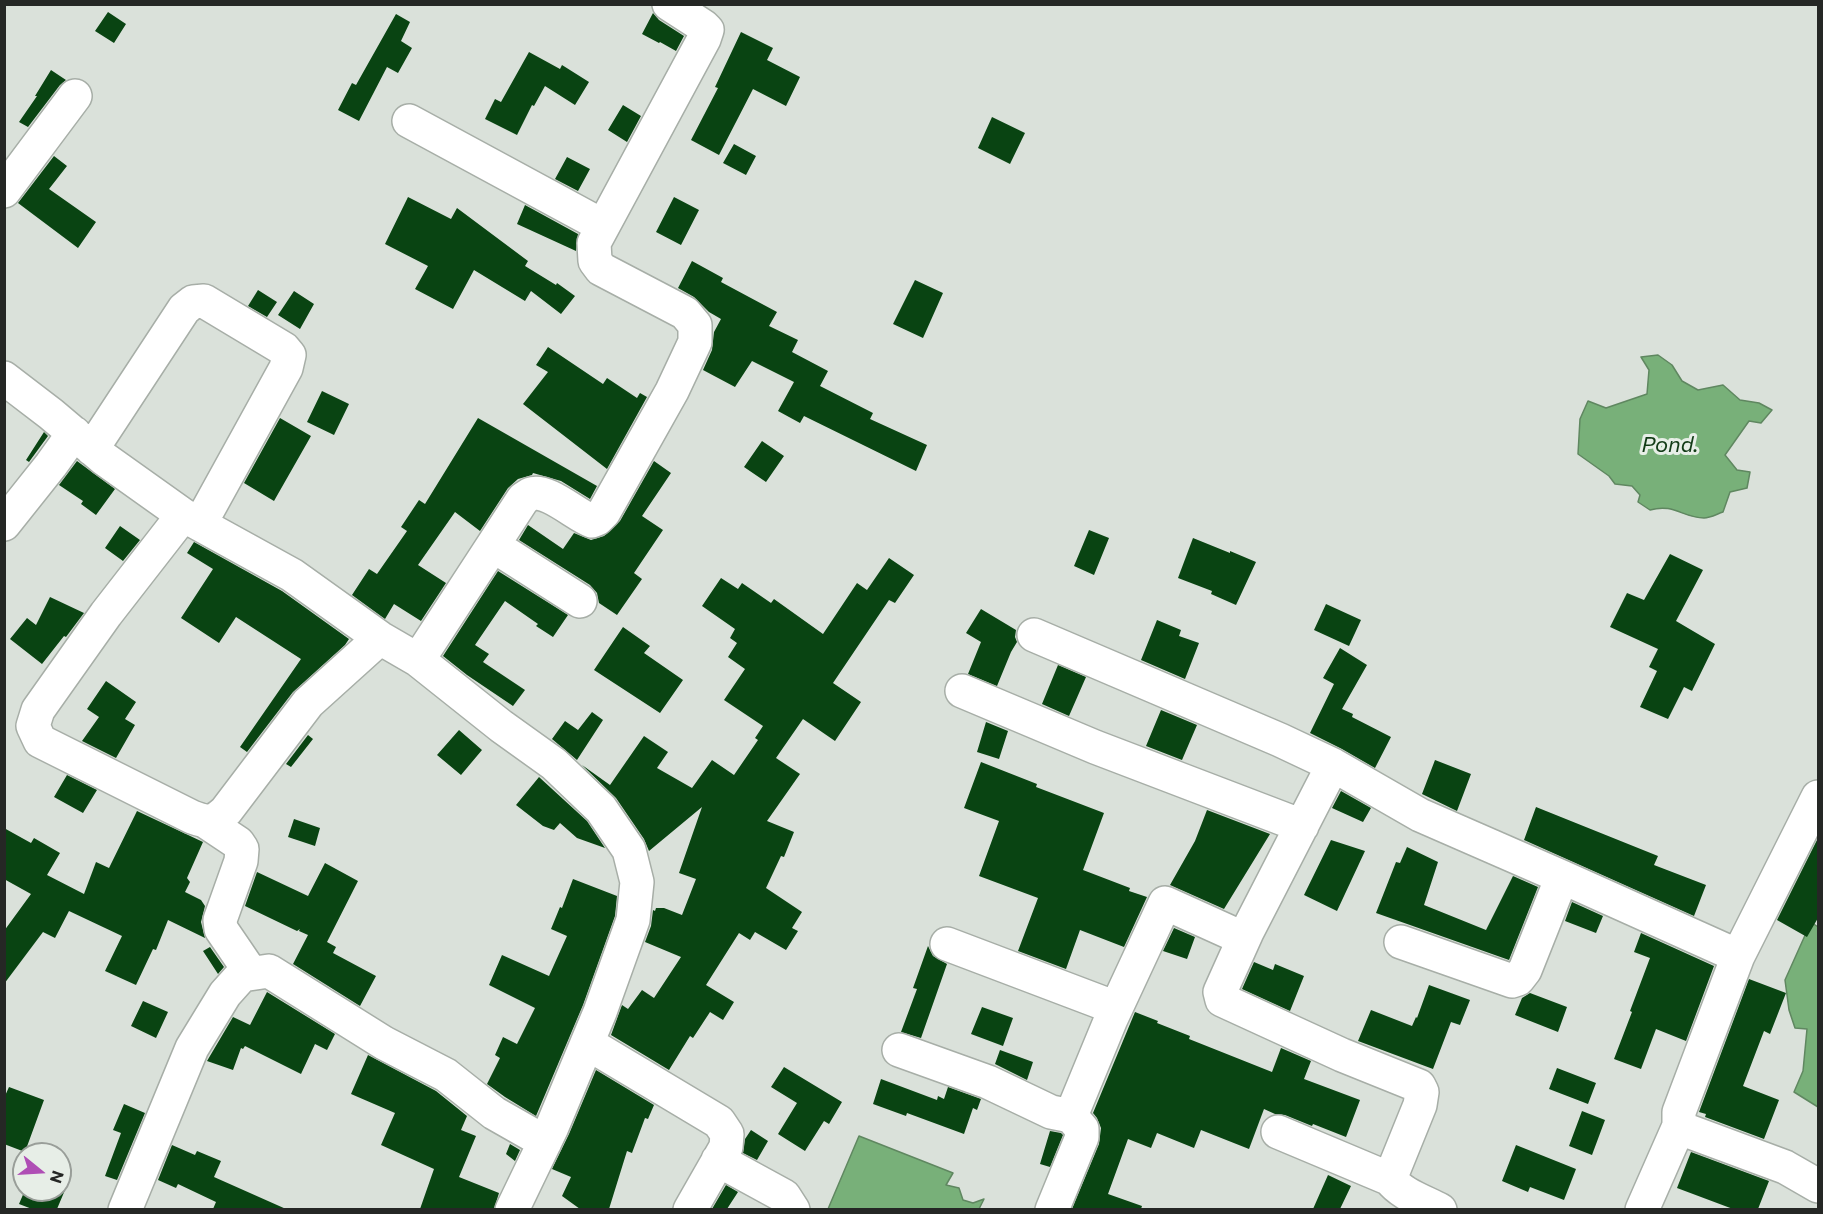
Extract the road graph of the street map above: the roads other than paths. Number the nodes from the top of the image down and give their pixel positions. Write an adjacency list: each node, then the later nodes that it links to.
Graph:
1 (669, 4): 5 (street)
2 (75, 96): 4 (street)
3 (409, 121): 5 (street)
4 (4, 191)
5 (603, 226): 10 (street)
6 (4, 378): 7 (street)
7 (83, 441): 8 (street); 8 (street); 9 (street)
8 (191, 519): 13 (street); 18 (street)
9 (4, 524)
10 (494, 546): 11 (street); 14 (street)
11 (579, 601)
12 (1034, 635): 16 (street)
13 (380, 638): 14 (street); 18 (street)
14 (418, 660): 27 (street)
15 (962, 691): 19 (street)
16 (1334, 765): 19 (street); 20 (street)
17 (1818, 797): 24 (street)
18 (205, 822): 25 (street)
19 (1302, 826): 21 (street)
20 (1562, 877): 22 (street); 24 (street)
21 (1247, 932): 26 (street); 34 (street)
22 (1401, 942)
23 (947, 944): 26 (street)
24 (1738, 956): 30 (street)
25 (251, 974): 32 (street); 36 (street)
26 (1116, 1008): 29 (street)
27 (587, 1043): 32 (street); 33 (street)
28 (899, 1050): 29 (street)
29 (1071, 1116): 40 (street)
30 (1679, 1126): 35 (street); 42 (street)
31 (1278, 1132): 34 (street)
32 (545, 1142): 37 (street)
33 (718, 1160): 38 (street); 39 (street)
34 (1390, 1179): 41 (street)
35 (1818, 1186)
36 (125, 1209)
37 (512, 1209)
38 (690, 1209)
39 (793, 1209)
40 (1052, 1209)
41 (1440, 1209)
42 (1642, 1209)

